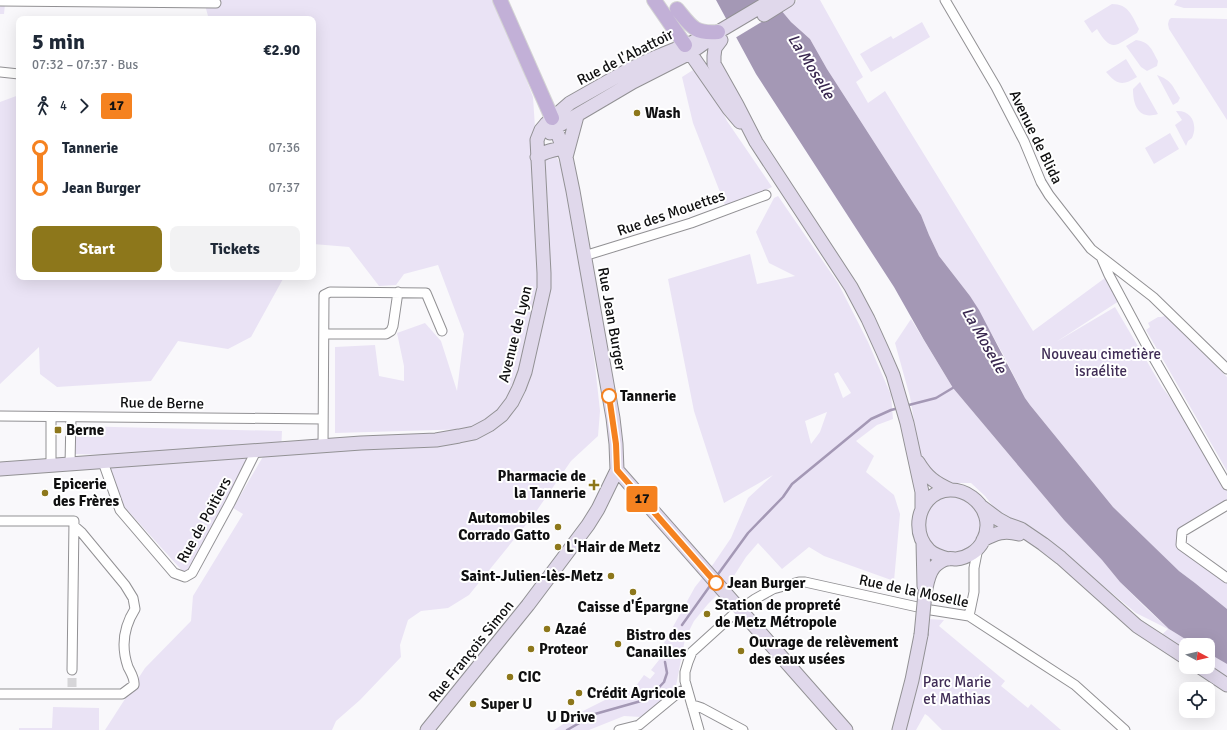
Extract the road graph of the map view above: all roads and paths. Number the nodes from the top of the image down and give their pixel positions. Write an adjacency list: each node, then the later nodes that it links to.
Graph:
1 (500, 0): 15 (main road)
2 (654, 0): 10 (main road)
3 (772, 0): 9 (main road)
4 (788, 0): 9 (main road)
5 (944, 0): 21 (street, Avenue de Blida)
6 (0, 1): 7 (street)
7 (216, 3)
8 (675, 4): 9 (main road); 10 (main road)
9 (725, 33): 10 (main road, Rue de l'Abattoir); 13 (main road)
10 (692, 48): 13 (main road); 14 (main road, Rue de l'Abattoir); 15 (main road, Rue de l'Abattoir); 16 (main road)
11 (0, 72): 12 (street)
12 (16, 74)
13 (737, 105): 16 (main road)
14 (577, 116): 15 (main road, Rue de l'Abattoir); 17 (main road)
15 (553, 123): 17 (main road, Rue Jean Burger); 18 (main road, Avenue de Lyon)
16 (756, 142): 32 (main road)
17 (565, 153): 18 (main road); 20 (main road, Rue Jean Burger)
18 (537, 157): 30 (main road, Avenue de Lyon)
19 (766, 195): 20 (street, Rue des Mouettes)
20 (584, 256): 37 (main road, Rue Jean Burger)
21 (1101, 258): 25 (street, Avenue de Blida); 38 (street)
22 (398, 292): 23 (street); 24 (street); 24 (street)
23 (442, 331)
24 (324, 334): 29 (street)
25 (1227, 369)
26 (0, 416): 27 (street, Rue de Berne)
27 (51, 417): 28 (street, Rue de Berne); 35 (street)
28 (71, 417): 29 (street, Rue de Berne); 34 (street)
29 (323, 419): 30 (street)
30 (323, 446): 31 (main road, Avenue de Lyon)
31 (256, 451): 33 (main road, Avenue de Lyon); 33 (street, Rue de Poitiers)
32 (914, 456): 39 (main road); 42 (main road)
33 (104, 462): 34 (main road, Avenue de Lyon)
34 (70, 464): 35 (main road)
35 (51, 466): 36 (main road)
36 (0, 469)
37 (617, 470): 51 (main road); 61 (main road, Rue François Simon)
38 (1227, 485)
39 (951, 490): 41 (main road); 42 (main road)
40 (1227, 505): 49 (street)
41 (982, 507): 45 (main road); 47 (main road)
42 (922, 508): 46 (main road)
43 (0, 521): 44 (street)
44 (74, 523): 54 (street); 58 (street)
45 (1036, 539): 47 (main road); 53 (main road)
46 (922, 542): 48 (main road); 50 (main road)
47 (981, 544): 48 (main road); 52 (street)
48 (948, 559): 50 (main road)
49 (1227, 578)
50 (925, 593): 59 (main road, bridge)
51 (740, 610): 52 (street, Rue de la Moselle); 57 (street, Rue de la Moselle); 65 (main road)
52 (969, 616): 68 (street, Rue de la Moselle)
53 (1179, 653)
54 (72, 670)
55 (1210, 674): 56 (main road)
56 (1227, 685)
57 (687, 689): 60 (street, Rue de la Moselle); 62 (street)
58 (0, 694)
59 (906, 699): 66 (main road); 67 (main road)
60 (692, 706): 63 (street, Rue de la Moselle); 64 (street)
61 (427, 730)
62 (619, 730)
63 (699, 730)
64 (743, 730)
65 (846, 730)
66 (890, 730)
67 (899, 730)
68 (1125, 730)

